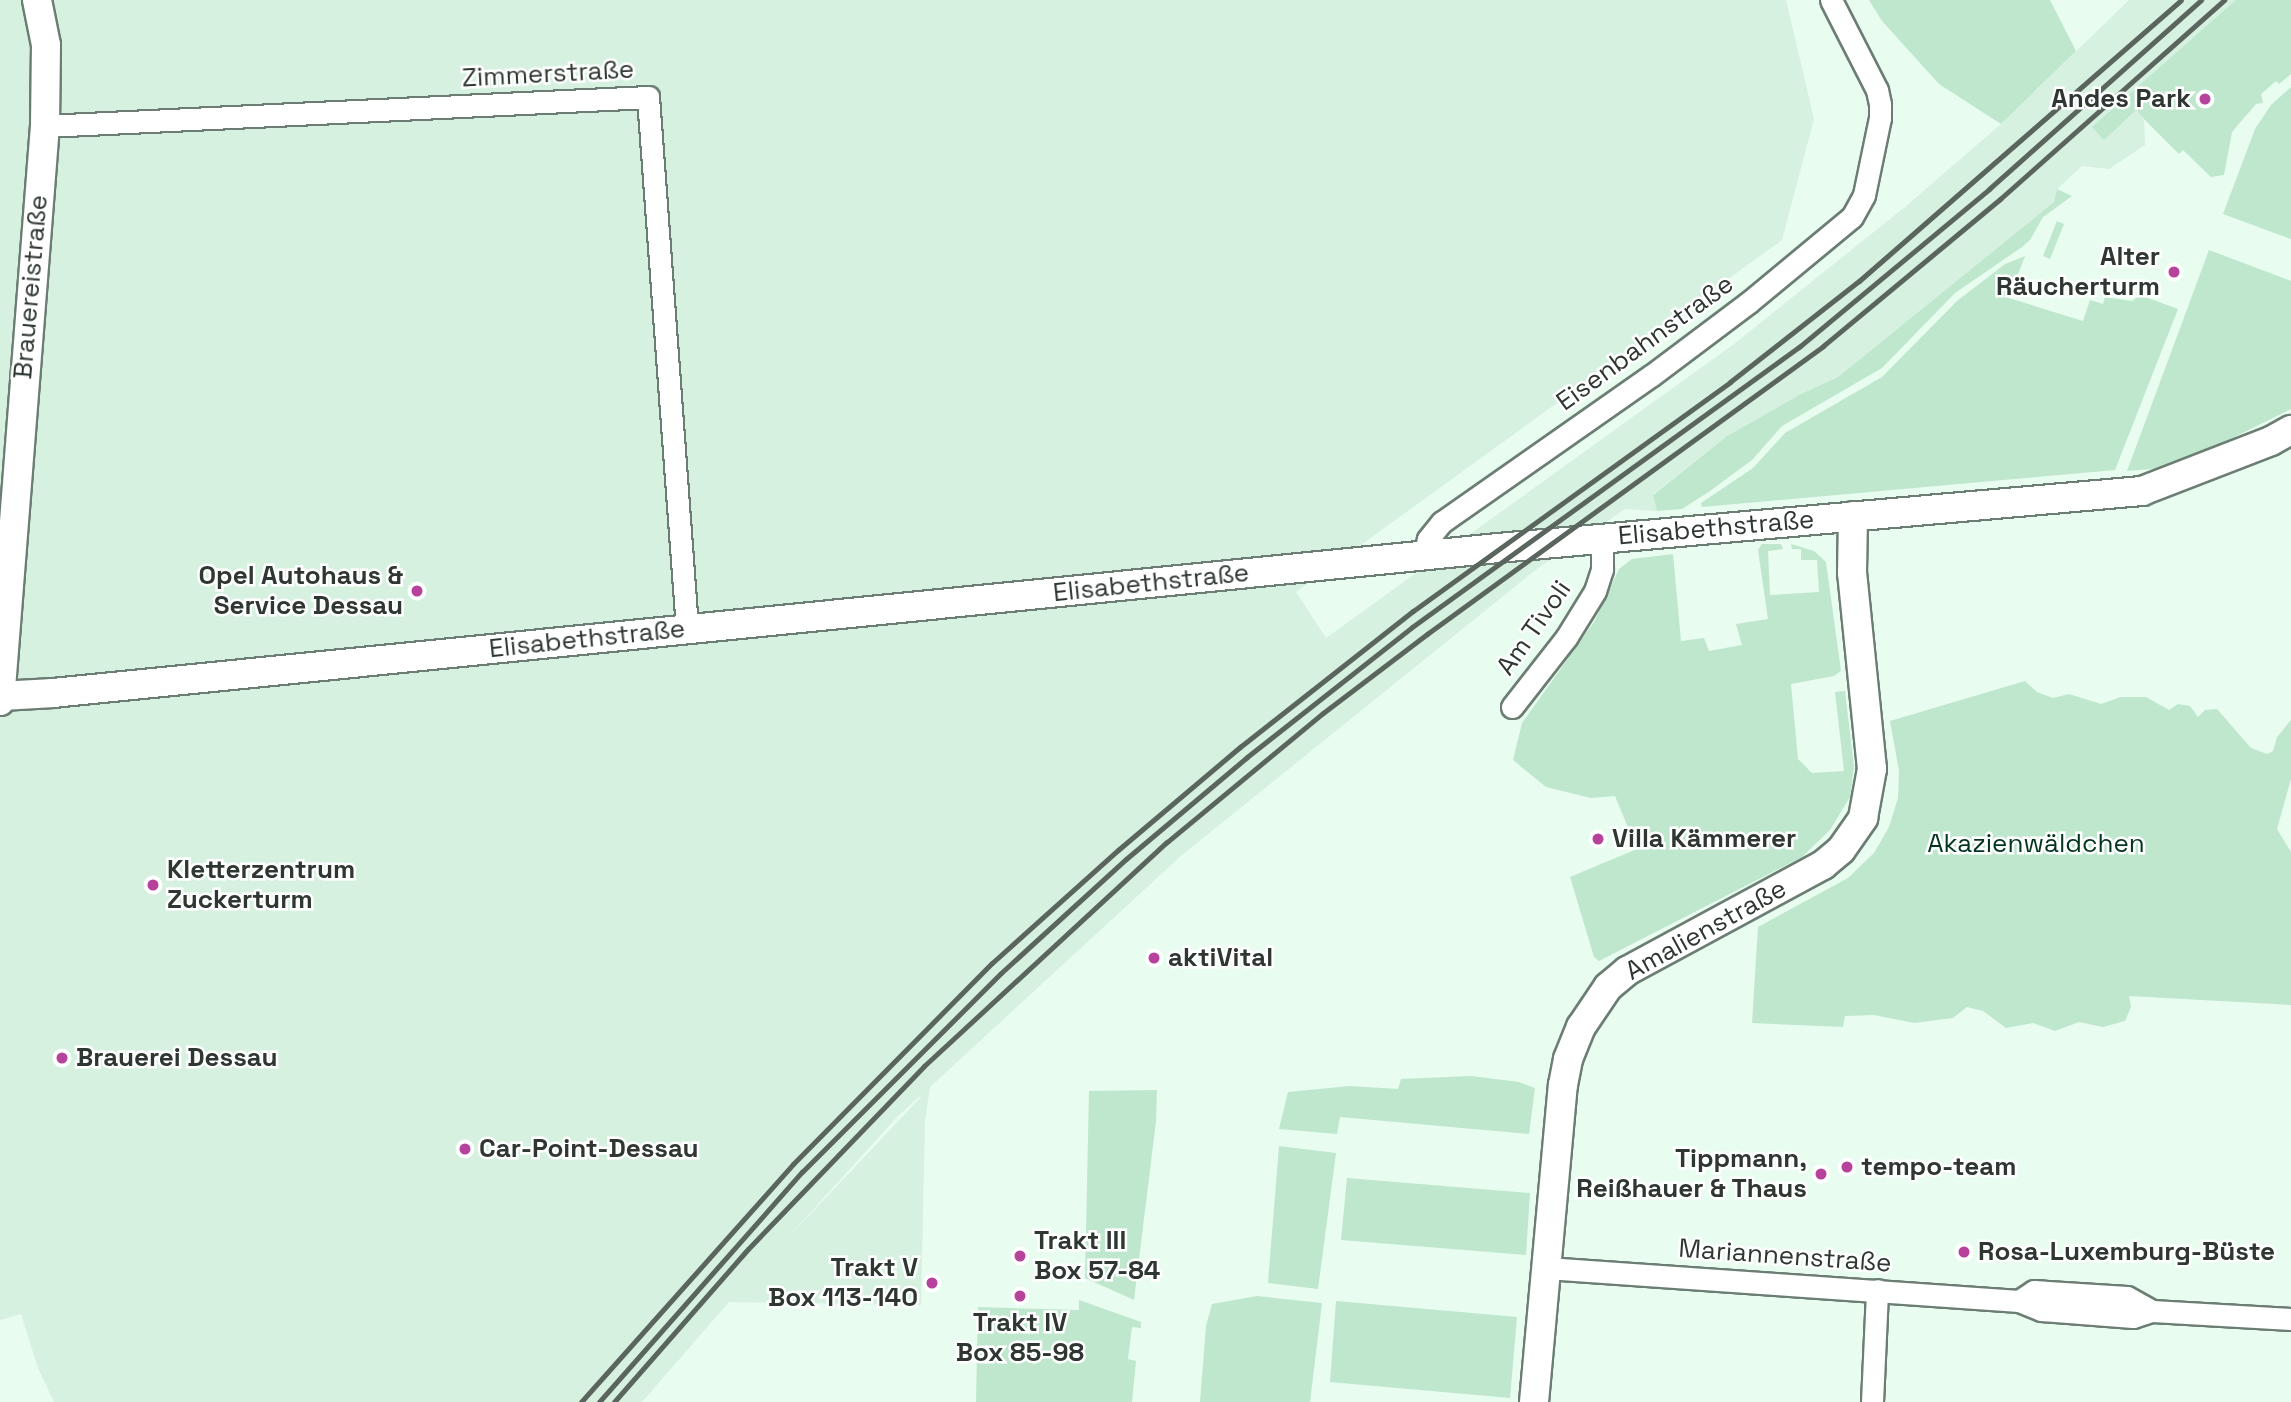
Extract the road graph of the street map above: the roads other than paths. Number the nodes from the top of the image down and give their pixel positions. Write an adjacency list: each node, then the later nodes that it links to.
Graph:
1 (37, 0): 3 (street, Brauereistraße)
2 (1831, 0): 7 (street, Eisenbahnstraße)
3 (45, 126): 8 (street, Zimmerstraße); 9 (street, Brauereistraße)
4 (2291, 430): 5 (street, Elisabethstraße)
5 (1853, 516): 6 (street, Elisabethstraße); 11 (street, Amalienstraße)
6 (1602, 538): 7 (street, Elisabethstraße); 10 (street, Am Tivoli)
7 (1424, 556): 8 (street, Elisabethstraße)
8 (687, 628): 9 (street, Elisabethstraße)
9 (0, 698)
10 (1512, 707)
11 (1546, 1268): 12 (street, Mariannenstraße); 14 (street, Amalienstraße)
12 (1877, 1290): 13 (street, Mariannenstraße); 15 (street)
13 (2291, 1319)
14 (1534, 1402)
15 (1872, 1402)

